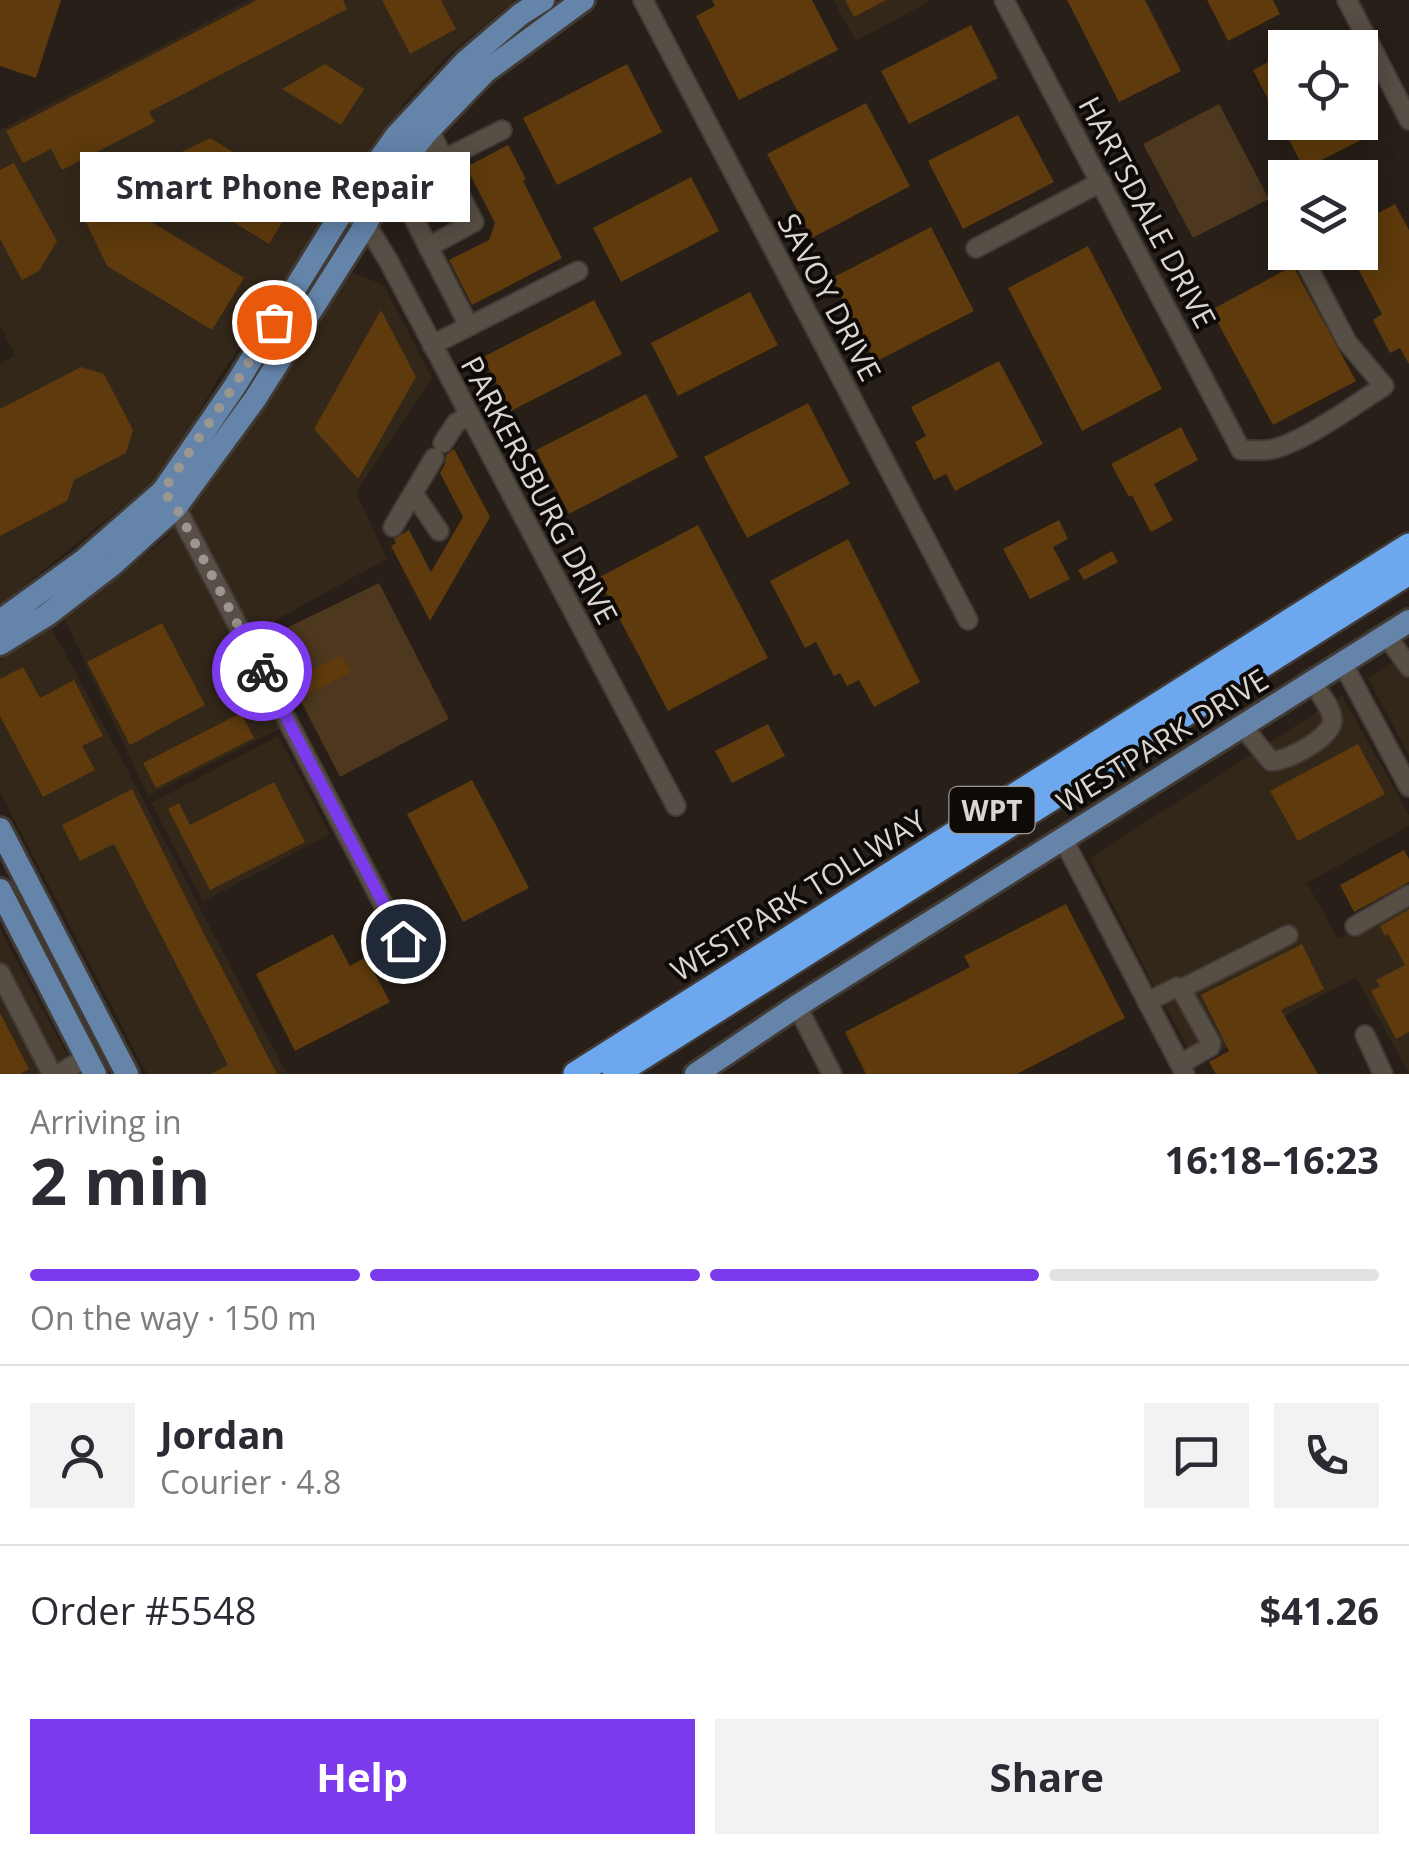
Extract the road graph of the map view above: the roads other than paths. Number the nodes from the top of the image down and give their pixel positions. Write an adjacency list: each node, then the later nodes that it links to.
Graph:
1 (543, 0): 6 (main road)
2 (583, 0): 6 (main road)
3 (644, 0): 30 (street, SAVOY DRIVE)
4 (1004, 0): 12 (street, HARTSDALE DRIVE)
5 (1347, 0): 7 (street)
6 (475, 67): 8 (main road); 14 (main road)
7 (1409, 120)
8 (430, 130): 10 (main road); 11 (street)
9 (502, 130): 11 (street)
10 (410, 154): 11 (street); 15 (main road)
11 (442, 160): 13 (street)
12 (1101, 182): 17 (street); 19 (street, HARTSDALE DRIVE)
13 (459, 193): 16 (street); 16 (street)
14 (344, 209): 15 (street, PARKERSBURG DRIVE); 22 (main road)
15 (366, 224): 21 (street, PARKERSBURG DRIVE); 22 (main road)
16 (428, 247): 20 (street)
17 (976, 248)
18 (578, 270): 20 (street)
19 (1309, 270)
20 (469, 326): 21 (street)
21 (432, 345): 23 (street, PARKERSBURG DRIVE)
22 (245, 393): 25 (main road)
23 (470, 416): 24 (street); 40 (street, PARKERSBURG DRIVE)
24 (414, 493): 26 (street); 27 (street)
25 (170, 499): 32 (main road); 34 (main road); 49 (street)
26 (393, 528)
27 (440, 532)
28 (1409, 546): 61 (highway, WESTPARK TOLLWAY / WPT)
29 (1409, 572): 62 (highway, WESTPARK TOLLWAY / WPT)
30 (968, 620)
31 (1409, 620): 33 (main road, WESTPARK DRIVE)
32 (0, 621)
33 (1386, 635): 35 (main road, WESTPARK DRIVE); 36 (street)
34 (0, 644)
35 (1342, 662): 37 (main road, WESTPARK DRIVE); 39 (street)
36 (1409, 667)
37 (1312, 682): 38 (main road, WESTPARK DRIVE); 38 (street)
38 (1242, 726): 42 (main road, WESTPARK DRIVE)
39 (1409, 787)
40 (676, 806)
41 (0, 829): 45 (main road)
42 (1063, 839): 52 (street); 53 (main road, WESTPARK DRIVE)
43 (0, 890): 46 (main road)
44 (1409, 895): 47 (street)
45 (40, 906): 46 (main road); 55 (main road)
46 (15, 919): 56 (main road)
47 (1354, 926)
48 (1288, 935): 51 (street)
49 (418, 970)
50 (0, 973): 59 (street)
51 (1180, 988): 52 (street); 58 (street)
52 (1148, 1002): 58 (street)
53 (797, 1006): 57 (street); 63 (main road, WESTPARK DRIVE)
54 (1365, 1034): 64 (street)
55 (111, 1044): 56 (main road); 60 (main road)
56 (91, 1065): 59 (street)
57 (824, 1071)
58 (1184, 1071)
59 (56, 1074)
60 (127, 1074)
61 (576, 1074)
62 (615, 1074)
63 (696, 1074)
64 (1383, 1074)

